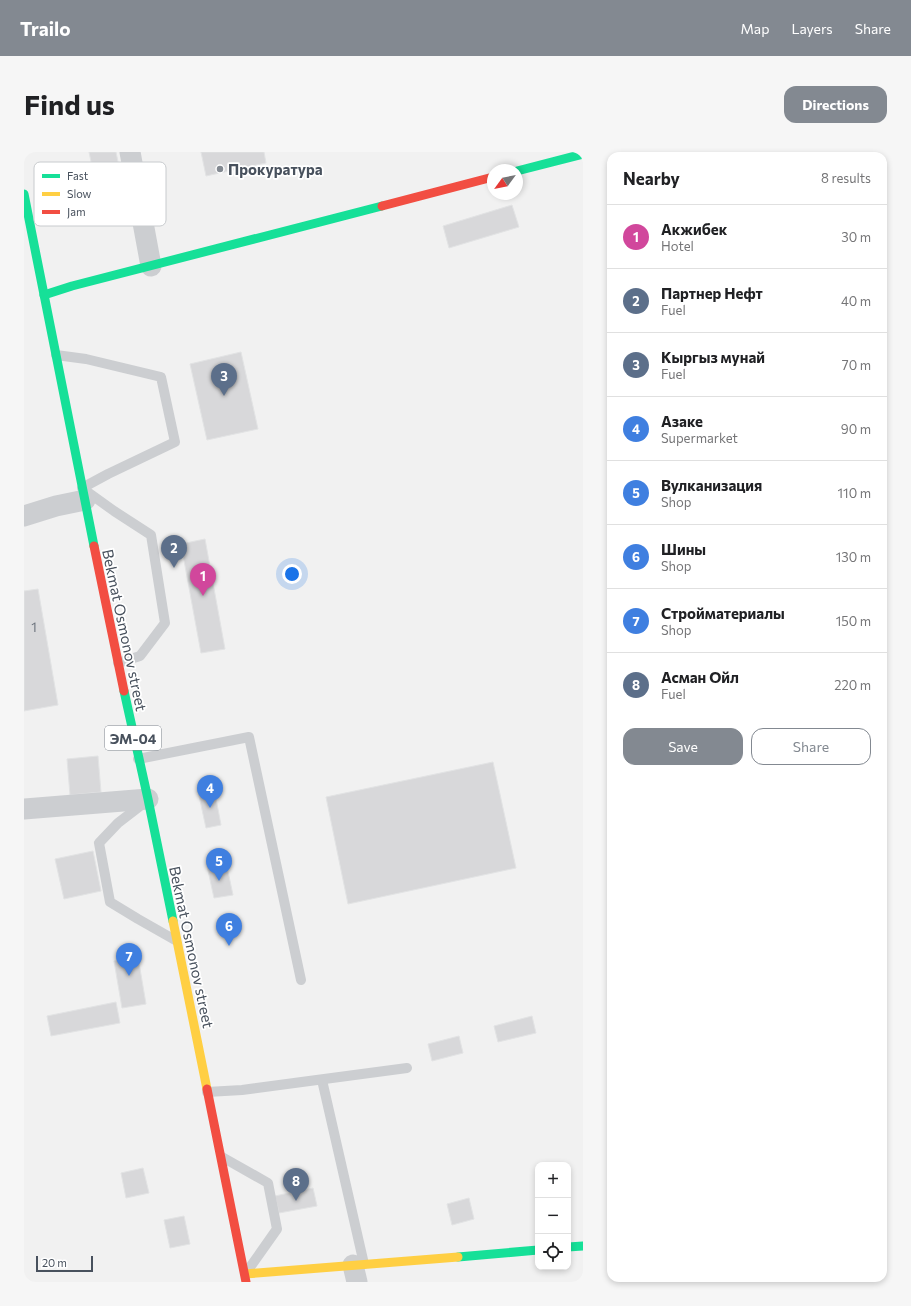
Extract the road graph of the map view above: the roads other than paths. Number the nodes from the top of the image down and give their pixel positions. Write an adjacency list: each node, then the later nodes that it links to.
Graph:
1 (130, 152): 3 (street)
2 (583, 154): 4 (main road)
3 (132, 162)
4 (523, 169)
5 (487, 179): 8 (main road)
6 (24, 194): 9 (main road, Bekmat Osmonov street / ЭМ-04)
7 (144, 226): 8 (street)
8 (151, 266): 9 (main road)
9 (44, 295): 10 (main road, Bekmat Osmonov street / ЭМ-04)
10 (56, 355): 11 (main road, Bekmat Osmonov street / ЭМ-04); 11 (lane)
11 (84, 494): 12 (street); 13 (main road, Bekmat Osmonov street / ЭМ-04); 13 (lane)
12 (24, 516)
13 (118, 663): 14 (main road, Bekmat Osmonov street / ЭМ-04)
14 (138, 759): 15 (main road, Bekmat Osmonov street / ЭМ-04); 18 (lane)
15 (148, 800): 16 (street); 17 (main road, Bekmat Osmonov street / ЭМ-04); 17 (lane)
16 (24, 809)
17 (175, 940): 21 (main road, Bekmat Osmonov street / ЭМ-04)
18 (301, 980)
19 (407, 1068): 20 (lane)
20 (322, 1080): 21 (lane); 26 (lane)
21 (207, 1092): 22 (main road, Bekmat Osmonov street / ЭМ-04)
22 (220, 1156): 27 (main road, Bekmat Osmonov street / ЭМ-04); 27 (lane)
23 (583, 1246): 24 (main road)
24 (571, 1247)
25 (535, 1250): 26 (main road)
26 (358, 1271): 27 (main road)
27 (246, 1278)

